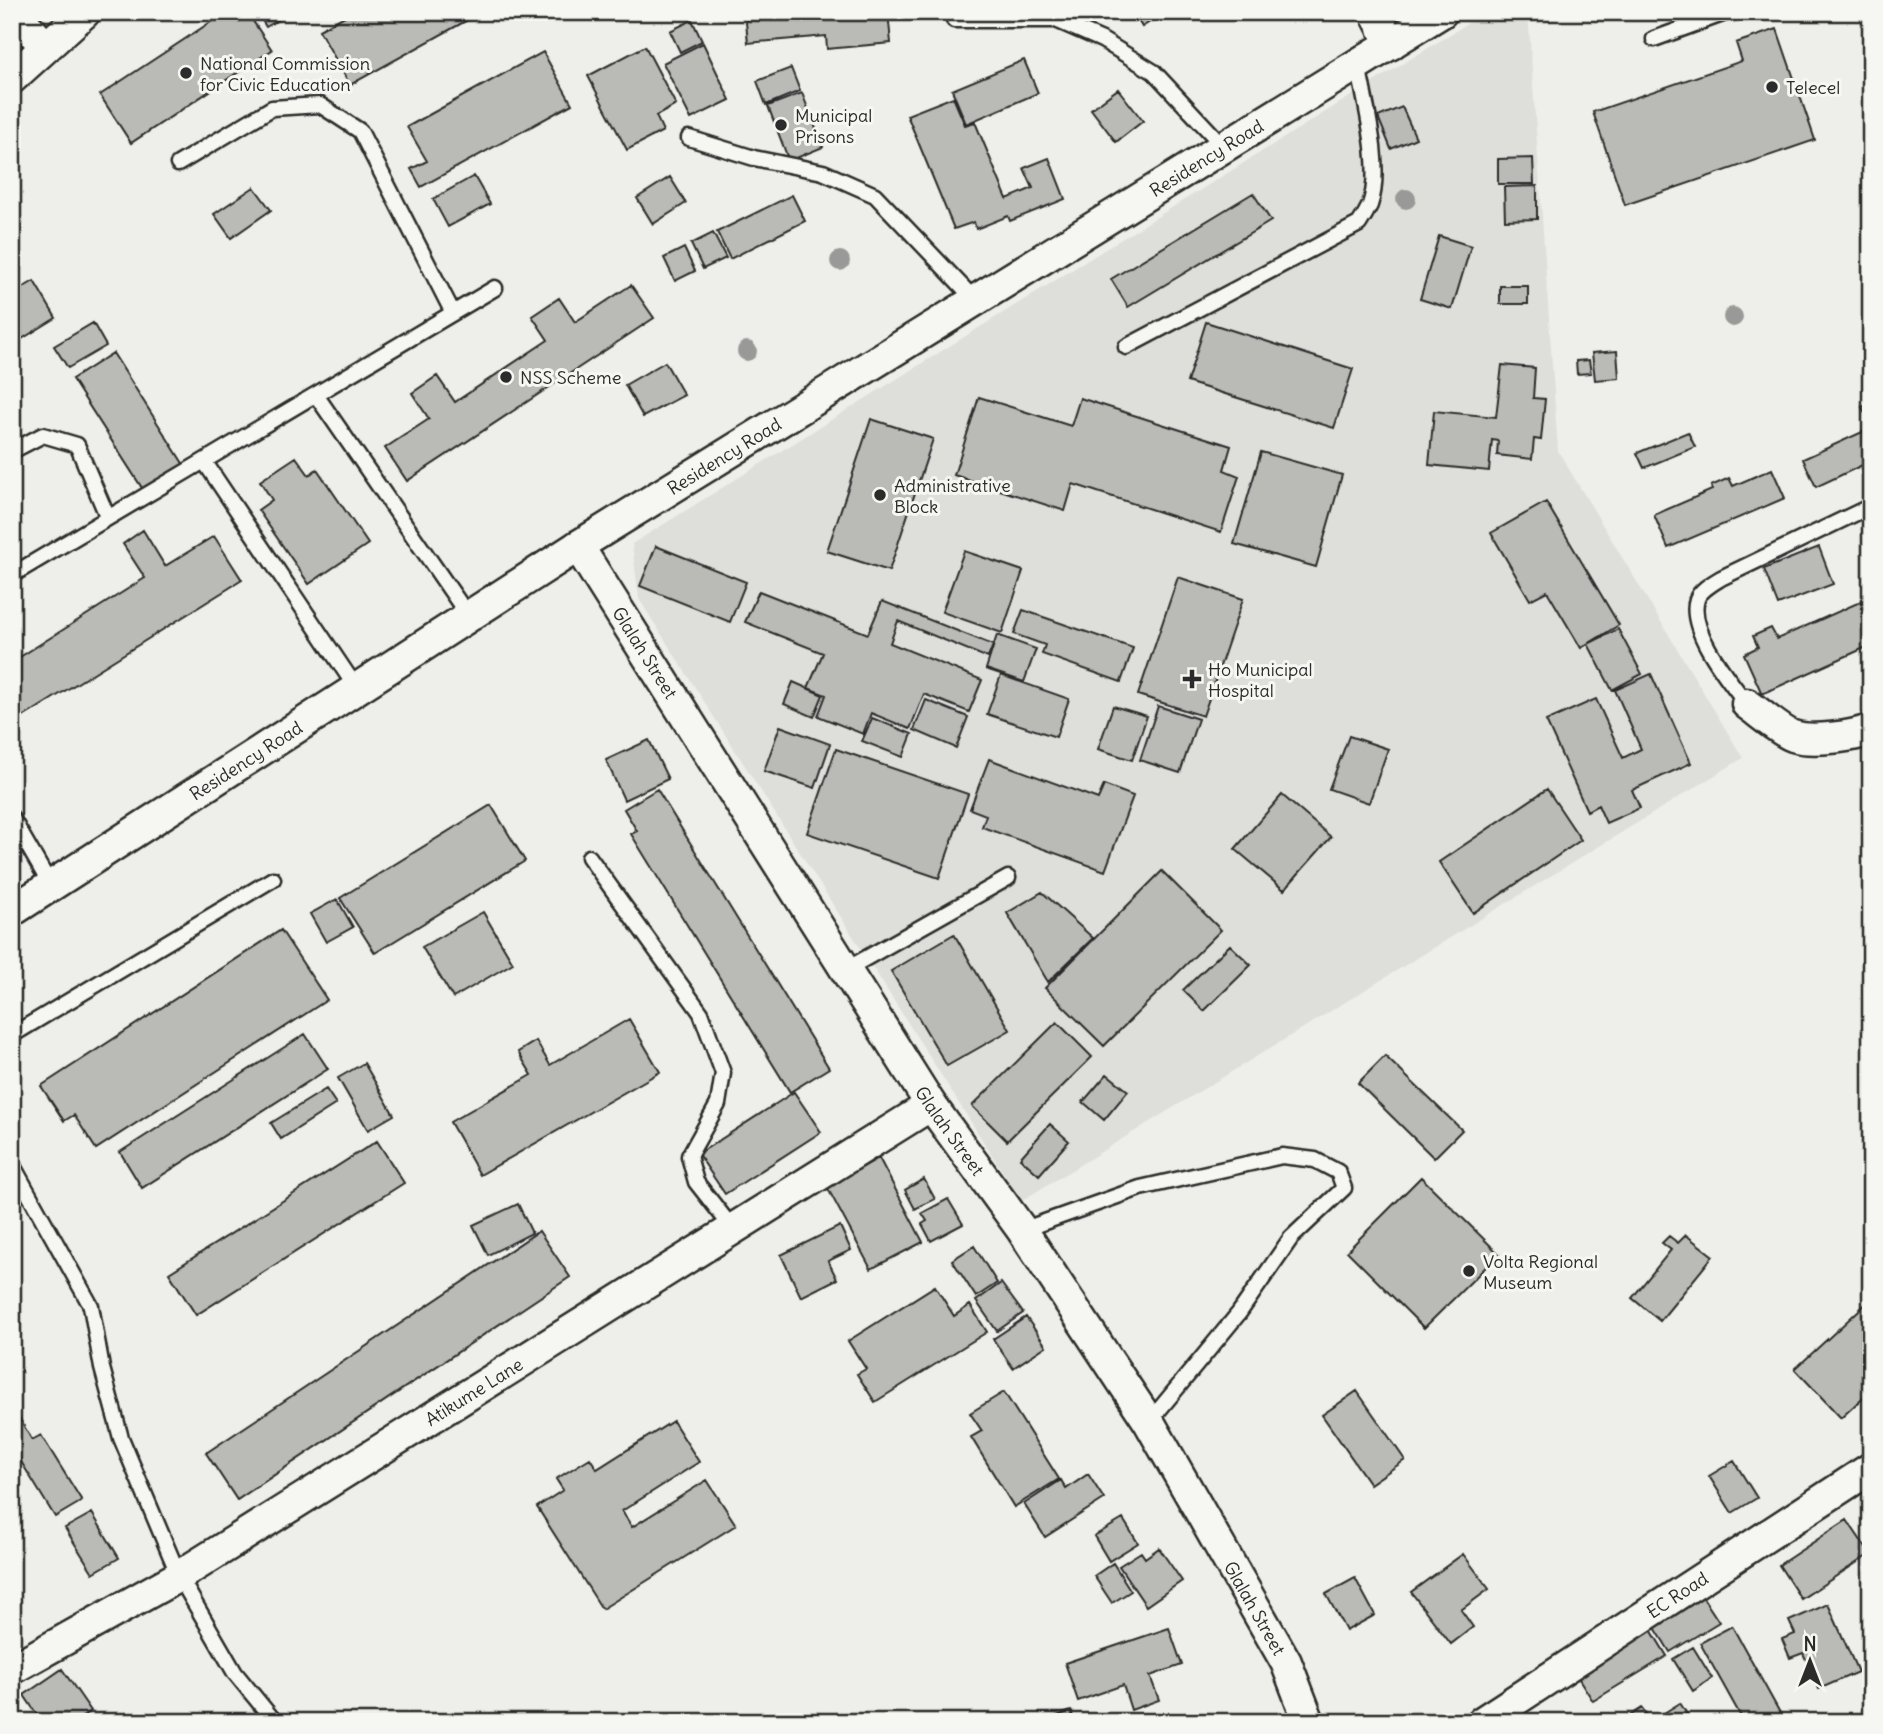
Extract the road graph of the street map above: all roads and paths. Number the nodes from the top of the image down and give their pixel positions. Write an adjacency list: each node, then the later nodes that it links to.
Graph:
1 (13, 12): 9 (street)
2 (85, 12): 9 (street)
3 (1375, 12): 8 (street)
4 (1442, 12): 8 (street, Residency Road)
5 (1728, 12): 7 (lane)
6 (954, 20): 13 (lane)
7 (1654, 39)
8 (1391, 44): 10 (street, Residency Road)
9 (46, 47): 11 (street)
10 (1358, 64): 13 (street, Residency Road); 18 (lane)
11 (12, 78)
12 (689, 138): 16 (lane)
13 (1224, 147): 16 (street, Residency Road)
14 (177, 164): 17 (lane)
15 (495, 288): 17 (lane)
16 (976, 300): 24 (street, Residency Road)
17 (453, 313): 19 (lane)
18 (1126, 347)
19 (316, 395): 21 (lane); 26 (lane)
20 (12, 451): 23 (lane)
21 (204, 461): 23 (lane); 27 (lane)
22 (1871, 506): 28 (lane)
23 (108, 518): 25 (lane)
24 (578, 546): 26 (street, Residency Road); 36 (street, Glalah Street)
25 (12, 575)
26 (469, 617): 27 (street, Residency Road)
27 (357, 689): 34 (street, Residency Road)
28 (1746, 704): 29 (street)
29 (1871, 729)
30 (12, 818): 34 (lane)
31 (589, 858): 40 (lane)
32 (1008, 878): 36 (lane)
33 (273, 879): 37 (lane)
34 (51, 886): 35 (street, Residency Road)
35 (12, 911)
36 (845, 970): 38 (street, Glalah Street)
37 (12, 1035)
38 (931, 1105): 40 (street, Atikume Lane); 41 (street, Glalah Street)
39 (12, 1164): 44 (lane)
40 (733, 1229): 44 (street, Atikume Lane)
41 (1022, 1230): 42 (street, Glalah Street); 42 (lane)
42 (1149, 1422): 47 (street, Glalah Street)
43 (1871, 1468): 48 (street, EC Road)
44 (179, 1576): 45 (street, Atikume Lane); 46 (lane)
45 (12, 1669)
46 (275, 1722)
47 (1310, 1722)
48 (1482, 1722)

